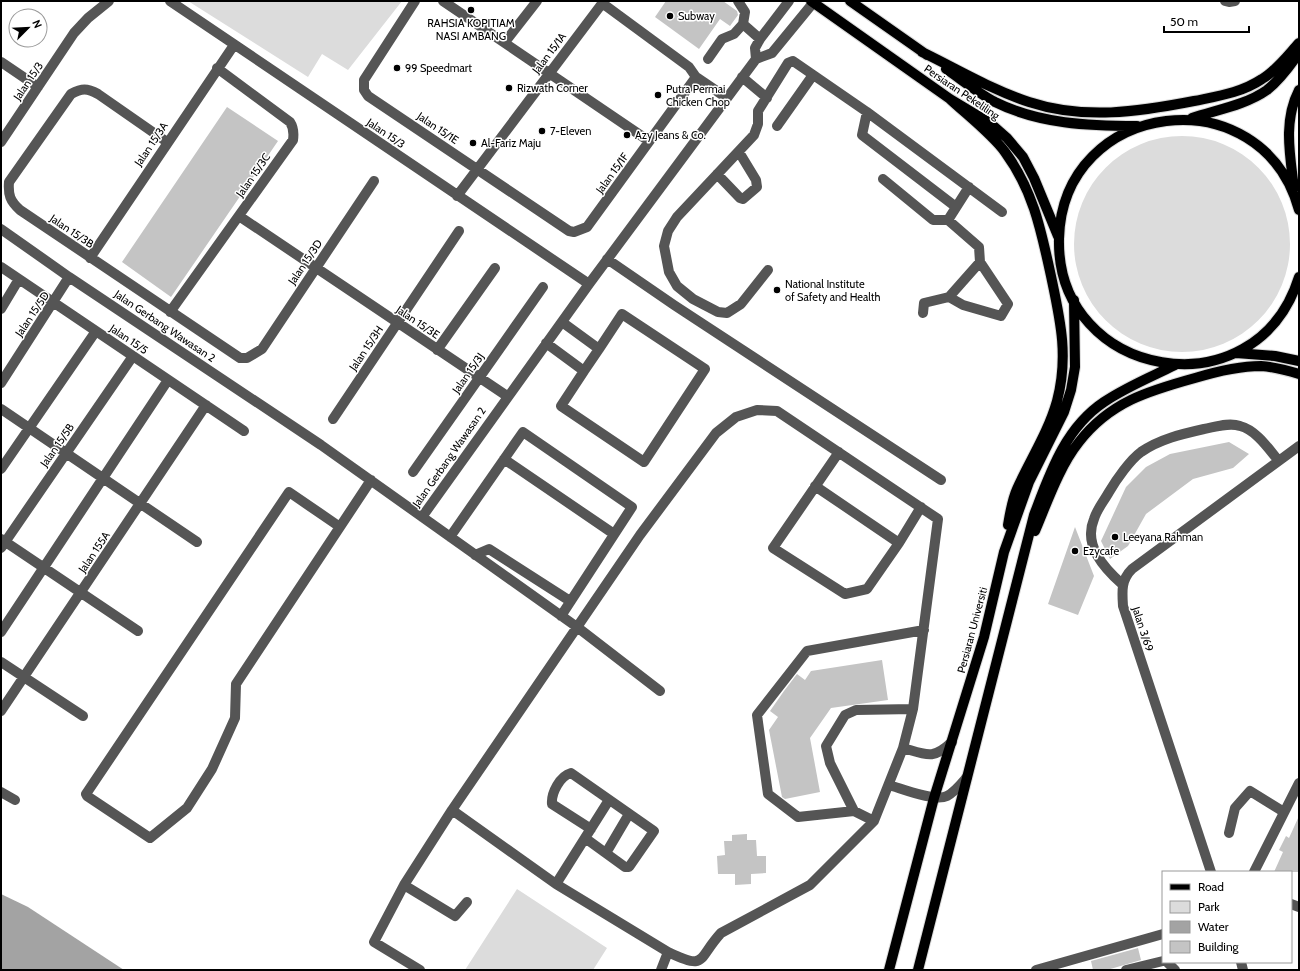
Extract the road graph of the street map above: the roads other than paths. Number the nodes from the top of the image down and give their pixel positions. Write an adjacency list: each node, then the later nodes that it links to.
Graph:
1 (172, 1): 17 (street, Jalan 15/3)
2 (415, 1): 41 (street, Jalan 15/1E)
3 (537, 1): 15 (street)
4 (738, 1): 13 (street)
5 (789, 1): 14 (street, Jalan Gerbang Wawasan 2)
6 (850, 1): 18 (main road, Persiaran Pekeliling)
7 (1225, 1): 8 (street)
8 (1235, 1)
9 (103, 2): 28 (street, Jalan 15/3)
10 (603, 2): 24 (street, Jalan 15/1A); 26 (street)
11 (812, 2): 21 (street, Jalan Gerbang Wawasan 2); 32 (main road, Persiaran Pekeliling)
12 (450, 3): 15 (street)
13 (743, 24): 14 (street); 20 (street)
14 (760, 39): 21 (street, Jalan Gerbang Wawasan 2)
15 (505, 42): 24 (street)
16 (1299, 43): 18 (main road)
17 (234, 45): 23 (street, Jalan 15/3A); 46 (street, Jalan 15/3)
18 (922, 52): 36 (main road, Persiaran Pekeliling)
19 (1299, 53): 34 (main road)
20 (708, 59)
21 (756, 59): 27 (street, Jalan Gerbang Wawasan 2)
22 (1, 62): 28 (street)
23 (218, 68): 39 (street, Jalan 15/3A); 51 (street, Jalan 15/3C)
24 (550, 72): 37 (street); 41 (street, Jalan 15/1A)
25 (813, 75): 31 (street); 33 (street); 35 (street)
26 (696, 77): 30 (street); 37 (street, Jalan 15/1F)
27 (742, 77): 30 (street, Jalan Gerbang Wawasan 2); 31 (street)
28 (38, 87): 38 (street, Jalan 15/3)
29 (1299, 90): 47 (main road)
30 (727, 98): 58 (street, Jalan Gerbang Wawasan 2)
31 (767, 98): 40 (street)
32 (950, 99): 56 (main road, Persiaran Pekeliling); 119 (main road)
33 (867, 112): 45 (street); 48 (street)
34 (1188, 119): 36 (main road); 47 (main road)
35 (777, 126)
36 (1140, 126): 56 (main road)
37 (649, 141): 55 (street, Jalan 15/1F)
38 (1, 142)
39 (167, 142): 57 (street, Jalan 15/3A); 57 (street, Jalan 15/3B)
40 (738, 152): 42 (street); 42 (street)
41 (477, 169): 46 (street, Jalan 15/1A); 55 (street, Jalan 15/1E)
42 (717, 174): 69 (street)
43 (884, 179): 52 (street)
44 (374, 181): 61 (street, Jalan 15/3D)
45 (969, 187): 48 (street); 50 (street)
46 (457, 196): 67 (street, Jalan 15/3)
47 (1296, 198): 49 (main road)
48 (956, 207): 52 (street)
49 (1299, 210)
50 (1002, 212)
51 (239, 216): 61 (street, Jalan 15/3E); 75 (street, Jalan 15/3C)
52 (948, 220): 59 (street)
53 (1, 229): 64 (street, Jalan Gerbang Wawasan 2)
54 (459, 230): 78 (street, Jalan 15/3H)
55 (569, 231)
56 (1059, 238): 71 (main road)
57 (90, 258): 75 (street, Jalan 15/3B)
58 (607, 259): 67 (street, Jalan Gerbang Wawasan 2); 73 (street)
59 (980, 262): 70 (street); 70 (street)
60 (1, 267): 66 (street, Jalan 15/5)
61 (315, 268): 78 (street, Jalan 15/3E); 84 (street, Jalan 15/3D)
62 (495, 268): 82 (street)
63 (768, 270): 69 (street)
64 (69, 277): 72 (street, Jalan 15/5D); 107 (street, Jalan Gerbang Wawasan 2)
65 (1299, 277): 83 (main road)
66 (19, 279): 72 (street, Jalan 15/5); 74 (street)
67 (589, 284): 77 (street, Jalan Gerbang Wawasan 2)
68 (542, 287): 90 (street, Jalan 15/3J)
69 (685, 292): 73 (street)
70 (949, 297): 76 (street)
71 (1074, 300): 87 (main road); 119 (main road, Persiaran Universiti)
72 (54, 303): 79 (street, Jalan 15/5); 92 (street, Jalan 15/5D)
73 (674, 306): 108 (street)
74 (1, 309)
75 (170, 312): 84 (street, Jalan 15/3B)
76 (923, 313)
77 (562, 322): 80 (street, Jalan Gerbang Wawasan 2); 81 (street)
78 (397, 323): 82 (street, Jalan 15/3E); 96 (street, Jalan 15/3H)
79 (96, 331): 85 (street, Jalan 15/5); 97 (street)
80 (546, 343): 88 (street); 93 (street, Jalan Gerbang Wawasan 2)
81 (598, 349): 88 (street); 88 (street)
82 (437, 350): 90 (street, Jalan 15/3E)
83 (1234, 353): 86 (main road); 87 (main road)
84 (255, 355)
85 (133, 356): 91 (street, Jalan 15/5); 101 (street, Jalan 15/5B)
86 (1299, 361)
87 (1175, 365): 121 (main road)
88 (584, 370)
89 (1299, 374): 121 (main road)
90 (479, 378): 93 (street, Jalan 15/3E); 105 (street, Jalan 15/3J)
91 (168, 380): 94 (street, Jalan 15/5); 106 (street)
92 (1, 383)
93 (507, 396): 112 (street, Jalan Gerbang Wawasan 2)
94 (206, 405): 98 (street, Jalan 15/5); 110 (street, Jalan 155A)
95 (1, 409): 97 (street)
96 (333, 419)
97 (29, 428): 101 (street); 104 (street)
98 (244, 431)
99 (1299, 446): 103 (street)
100 (839, 452): 109 (street); 111 (street); 127 (street)
101 (66, 453): 106 (street); 117 (street, Jalan 15/5B)
102 (504, 459): 114 (street); 114 (street); 115 (street)
103 (1278, 460): 123 (street); 123 (street)
104 (1, 470)
105 (413, 472)
106 (103, 478): 110 (street); 122 (street)
107 (371, 480): 112 (street, Jalan Gerbang Wawasan 2); 113 (street)
108 (941, 480)
109 (816, 486): 118 (street); 118 (street)
110 (140, 504): 116 (street); 124 (street, Jalan 155A)
111 (921, 507): 118 (street); 128 (street)
112 (422, 517): 115 (street)
113 (340, 528): 113 (street)
114 (614, 534): 125 (street)
115 (450, 537): 120 (street)
116 (197, 542)
117 (2, 543): 122 (street)
118 (899, 543)
119 (1004, 552): 137 (main road, Persiaran Universiti)
120 (475, 555): 125 (street); 126 (street)
121 (1020, 565): 139 (main road)
122 (43, 568): 124 (street); 130 (street)
123 (1122, 584): 157 (street, Jalan 3/69)
124 (81, 592): 129 (street); 132 (street, Jalan 155A)
125 (570, 601): 126 (street)
126 (561, 616): 127 (street)
127 (577, 627): 133 (street); 147 (street)
128 (924, 630): 134 (street); 148 (street)
129 (138, 631)
130 (1, 632)
131 (1, 662): 132 (street)
132 (24, 677): 135 (street, Jalan 155A); 136 (street)
133 (660, 691)
134 (913, 709): 138 (street); 148 (street)
135 (1, 711)
136 (83, 716)
137 (952, 742): 138 (street); 144 (main road, Persiaran Universiti)
138 (903, 748): 141 (street)
139 (967, 777): 144 (street); 168 (main road)
140 (1299, 783): 149 (street)
141 (889, 785): 143 (street); 152 (street)
142 (1, 792): 145 (street)
143 (917, 793): 144 (street); 151 (street)
144 (934, 798): 151 (main road, Persiaran Universiti)
145 (15, 800)
146 (610, 800): 150 (street); 153 (street); 153 (street)
147 (452, 810): 159 (street); 160 (street)
148 (854, 811): 152 (street)
149 (1284, 812): 154 (street); 158 (street)
150 (629, 814): 156 (street); 156 (street)
151 (929, 819): 167 (main road, Persiaran Universiti)
152 (874, 821): 163 (street)
153 (591, 829): 155 (street)
154 (1229, 833)
155 (585, 838): 156 (street); 159 (street)
156 (606, 853)
157 (1211, 871)
158 (1254, 871)
159 (556, 884): 163 (street)
160 (404, 885): 161 (street); 165 (street)
161 (467, 902)
162 (1162, 934): 169 (street)
163 (668, 952): 166 (street)
164 (1162, 961): 170 (street)
165 (420, 970)
166 (661, 970)
167 (889, 970)
168 (918, 970)
169 (1036, 970)
170 (1126, 970)

